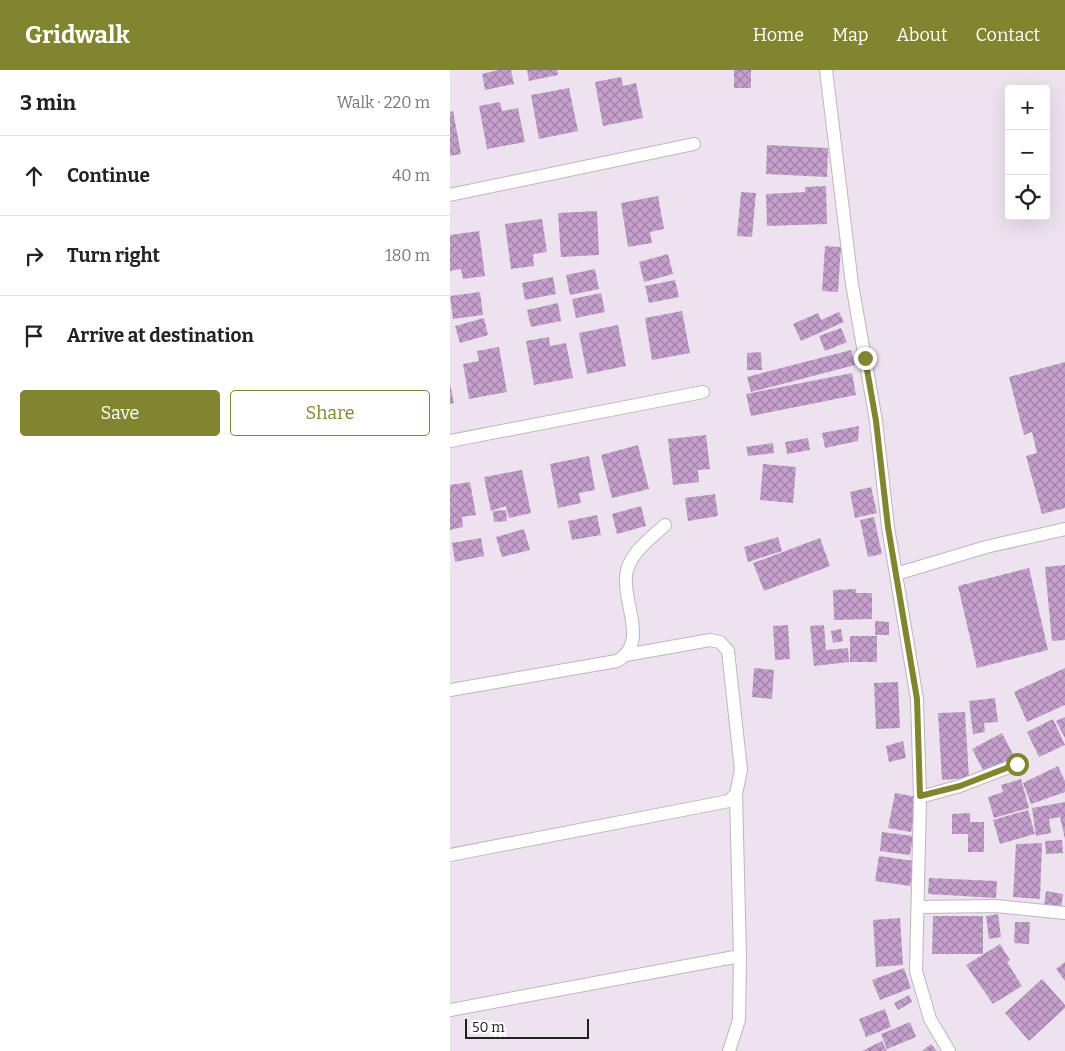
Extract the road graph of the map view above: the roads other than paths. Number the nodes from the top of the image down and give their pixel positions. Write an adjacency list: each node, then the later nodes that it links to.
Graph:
1 (826, 70): 8 (street)
2 (694, 144): 3 (street)
3 (450, 195)
4 (703, 392): 5 (street)
5 (450, 441)
6 (665, 525): 9 (street)
7 (1065, 529): 8 (street)
8 (896, 574): 13 (street)
9 (626, 655): 10 (street); 12 (street)
10 (450, 690)
11 (1017, 764): 13 (street)
12 (736, 794): 14 (street); 17 (street)
13 (920, 796): 15 (street)
14 (450, 855)
15 (918, 907): 16 (street); 20 (street)
16 (1065, 913)
17 (740, 956): 18 (street); 19 (street)
18 (450, 1010)
19 (729, 1051)
20 (949, 1051)

